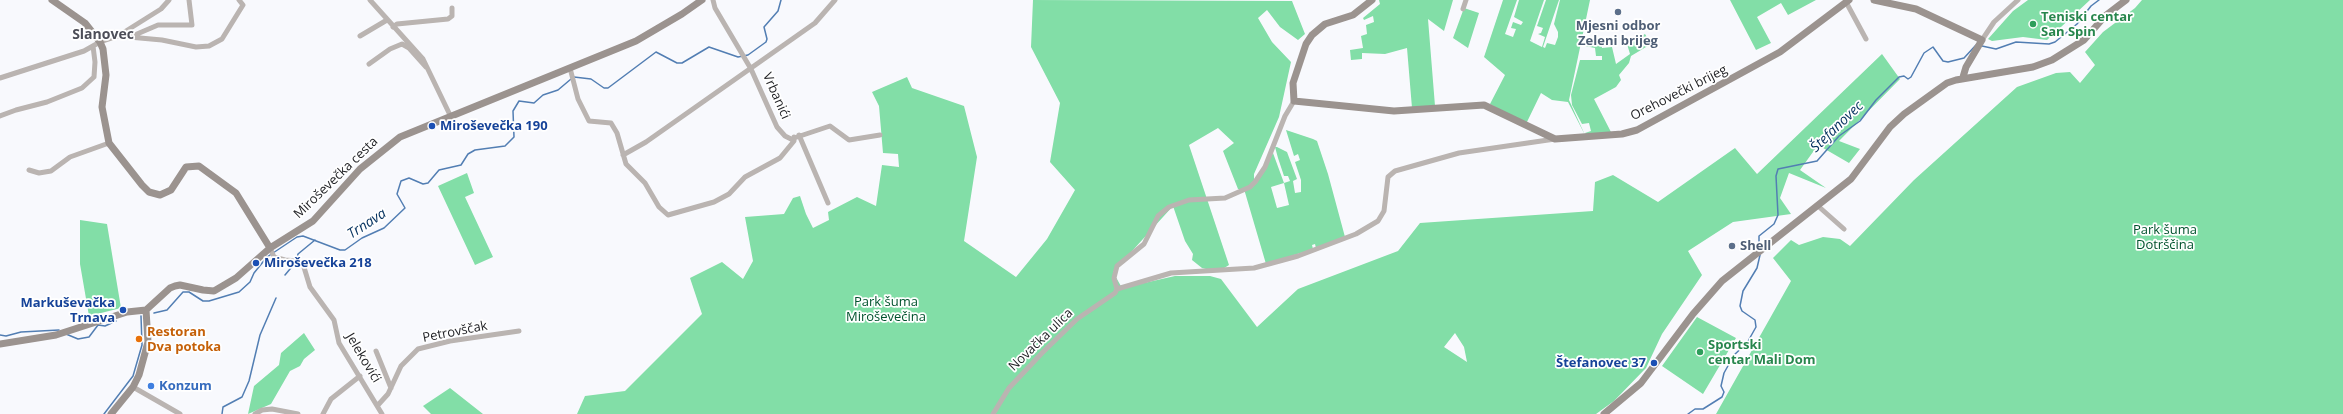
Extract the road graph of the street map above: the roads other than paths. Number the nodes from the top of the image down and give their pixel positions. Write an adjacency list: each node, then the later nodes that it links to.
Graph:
1 (52, 0): 23 (street)
2 (169, 0): 19 (street)
3 (189, 0): 21 (street)
4 (239, 0): 21 (street)
5 (370, 0): 17 (street)
6 (702, 0): 28 (street, Miroševečka cesta)
7 (714, 0): 29 (street, Vrbanići)
8 (835, 0): 29 (street)
9 (1372, 0): 32 (street)
10 (1466, 0): 16 (street)
11 (1874, 0): 24 (street)
12 (2018, 0): 24 (street)
13 (2126, 0): 30 (street)
14 (1848, 1): 22 (street, Orehovečki brijeg); 38 (street, Orehovečki brijeg)
15 (452, 8): 18 (street)
16 (1463, 8)
17 (387, 20): 18 (street); 20 (street)
18 (393, 27): 27 (street)
19 (118, 36): 21 (street); 23 (street)
20 (360, 36)
21 (129, 37)
22 (1866, 40)
23 (100, 42): 25 (street); 39 (street)
24 (1981, 44): 30 (street)
25 (93, 46): 31 (street); 34 (street)
26 (369, 64): 27 (street)
27 (426, 67): 33 (street)
28 (570, 68): 33 (street, Miroševečka cesta); 40 (street)
29 (751, 69): 37 (street, Vrbanići); 40 (street)
30 (1963, 77): 43 (street)
31 (0, 78)
32 (1294, 101): 38 (street, Orehovečki brijeg); 46 (street)
33 (450, 115): 45 (street, Miroševečka cesta)
34 (0, 116)
35 (799, 135): 36 (street); 37 (street); 42 (street)
36 (880, 135)
37 (794, 137): 40 (street)
38 (1555, 139): 46 (street)
39 (109, 143): 41 (street); 45 (street)
40 (623, 155)
41 (29, 170)
42 (828, 202)
43 (1818, 206): 44 (street); 62 (street)
44 (1844, 229)
45 (271, 252): 47 (street, Miroševečka cesta); 51 (street, Jelekovići)
46 (1117, 288): 61 (street, Novačka ulica)
47 (146, 310): 49 (street); 52 (street)
48 (519, 331): 53 (street, Petrovščak)
49 (0, 344)
50 (376, 351): 53 (street)
51 (360, 376): 54 (street, Jelekovići); 59 (street)
52 (133, 387): 55 (street); 56 (street)
53 (391, 388): 54 (street, Petrovščak)
54 (378, 405): 60 (street, Jelekovići)
55 (111, 414)
56 (180, 414)
57 (255, 414): 58 (street)
58 (298, 414)
59 (324, 414)
60 (382, 414)
61 (993, 414)
62 (1604, 414)

